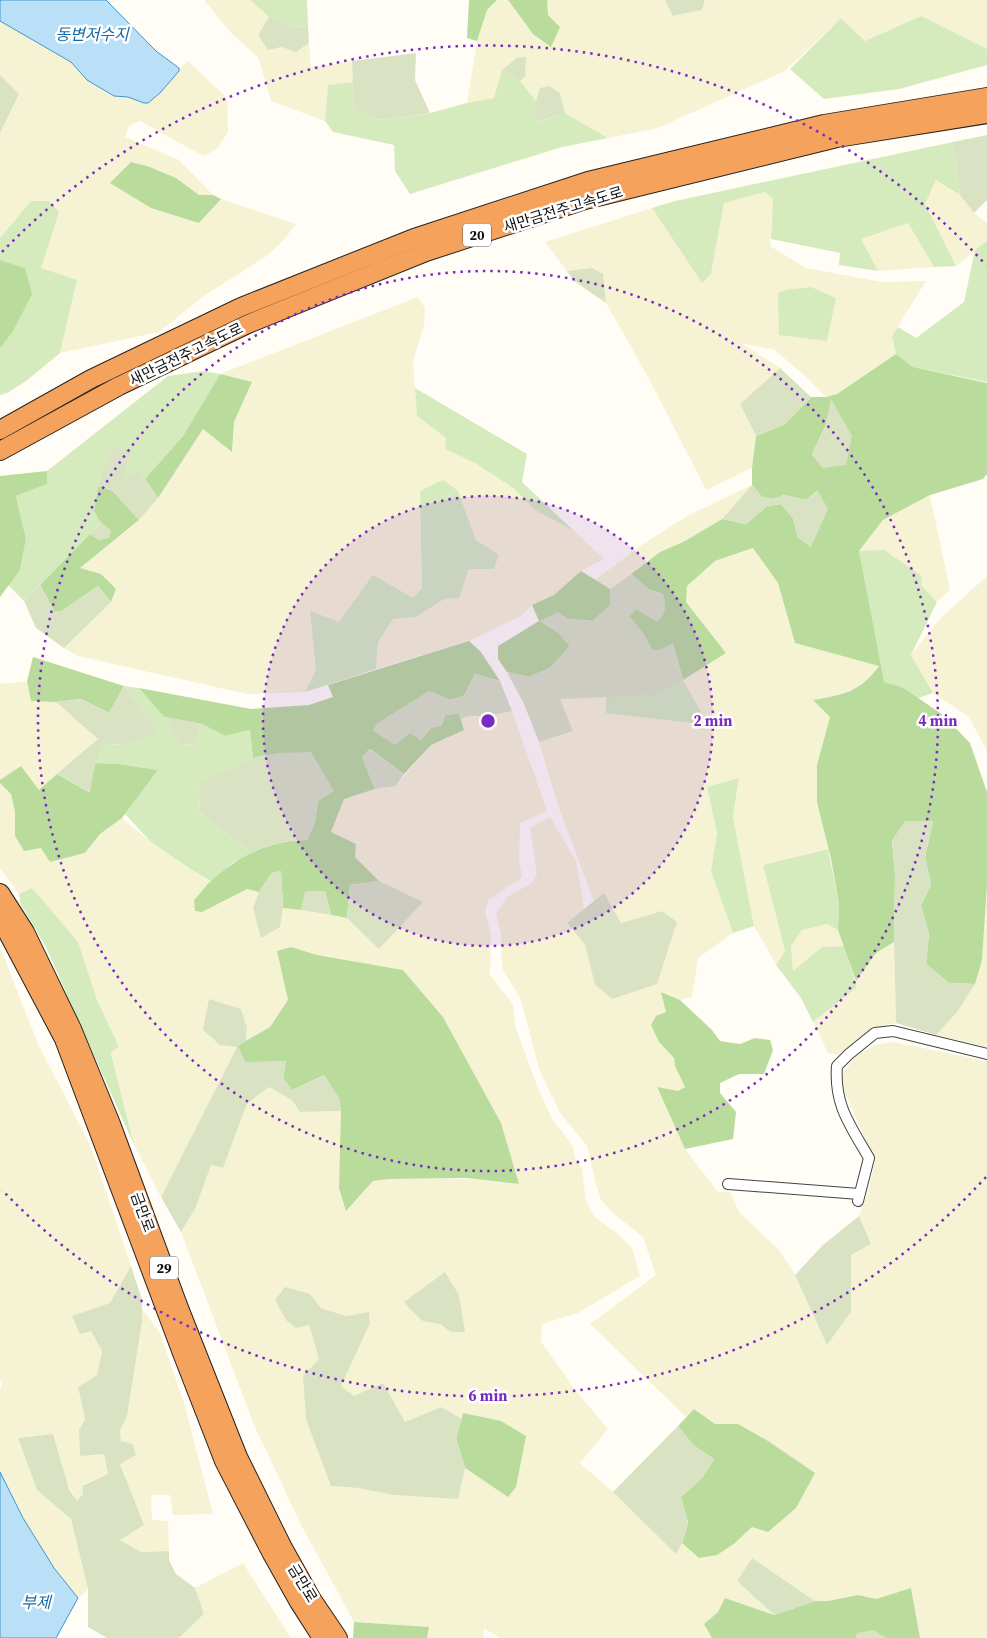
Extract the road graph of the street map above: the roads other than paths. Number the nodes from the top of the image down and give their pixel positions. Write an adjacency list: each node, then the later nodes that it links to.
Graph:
1 (987, 96): 3 (highway, 새만금전주고속도로 / 20)
2 (987, 114): 4 (highway, 새만금전주고속도로 / 20)
3 (0, 430)
4 (0, 451)
5 (0, 893): 10 (highway, 금만로 / 29)
6 (0, 918): 9 (highway, 금만로 / 29)
7 (987, 1054): 8 (street)
8 (728, 1184)
9 (322, 1638)
10 (338, 1638)

